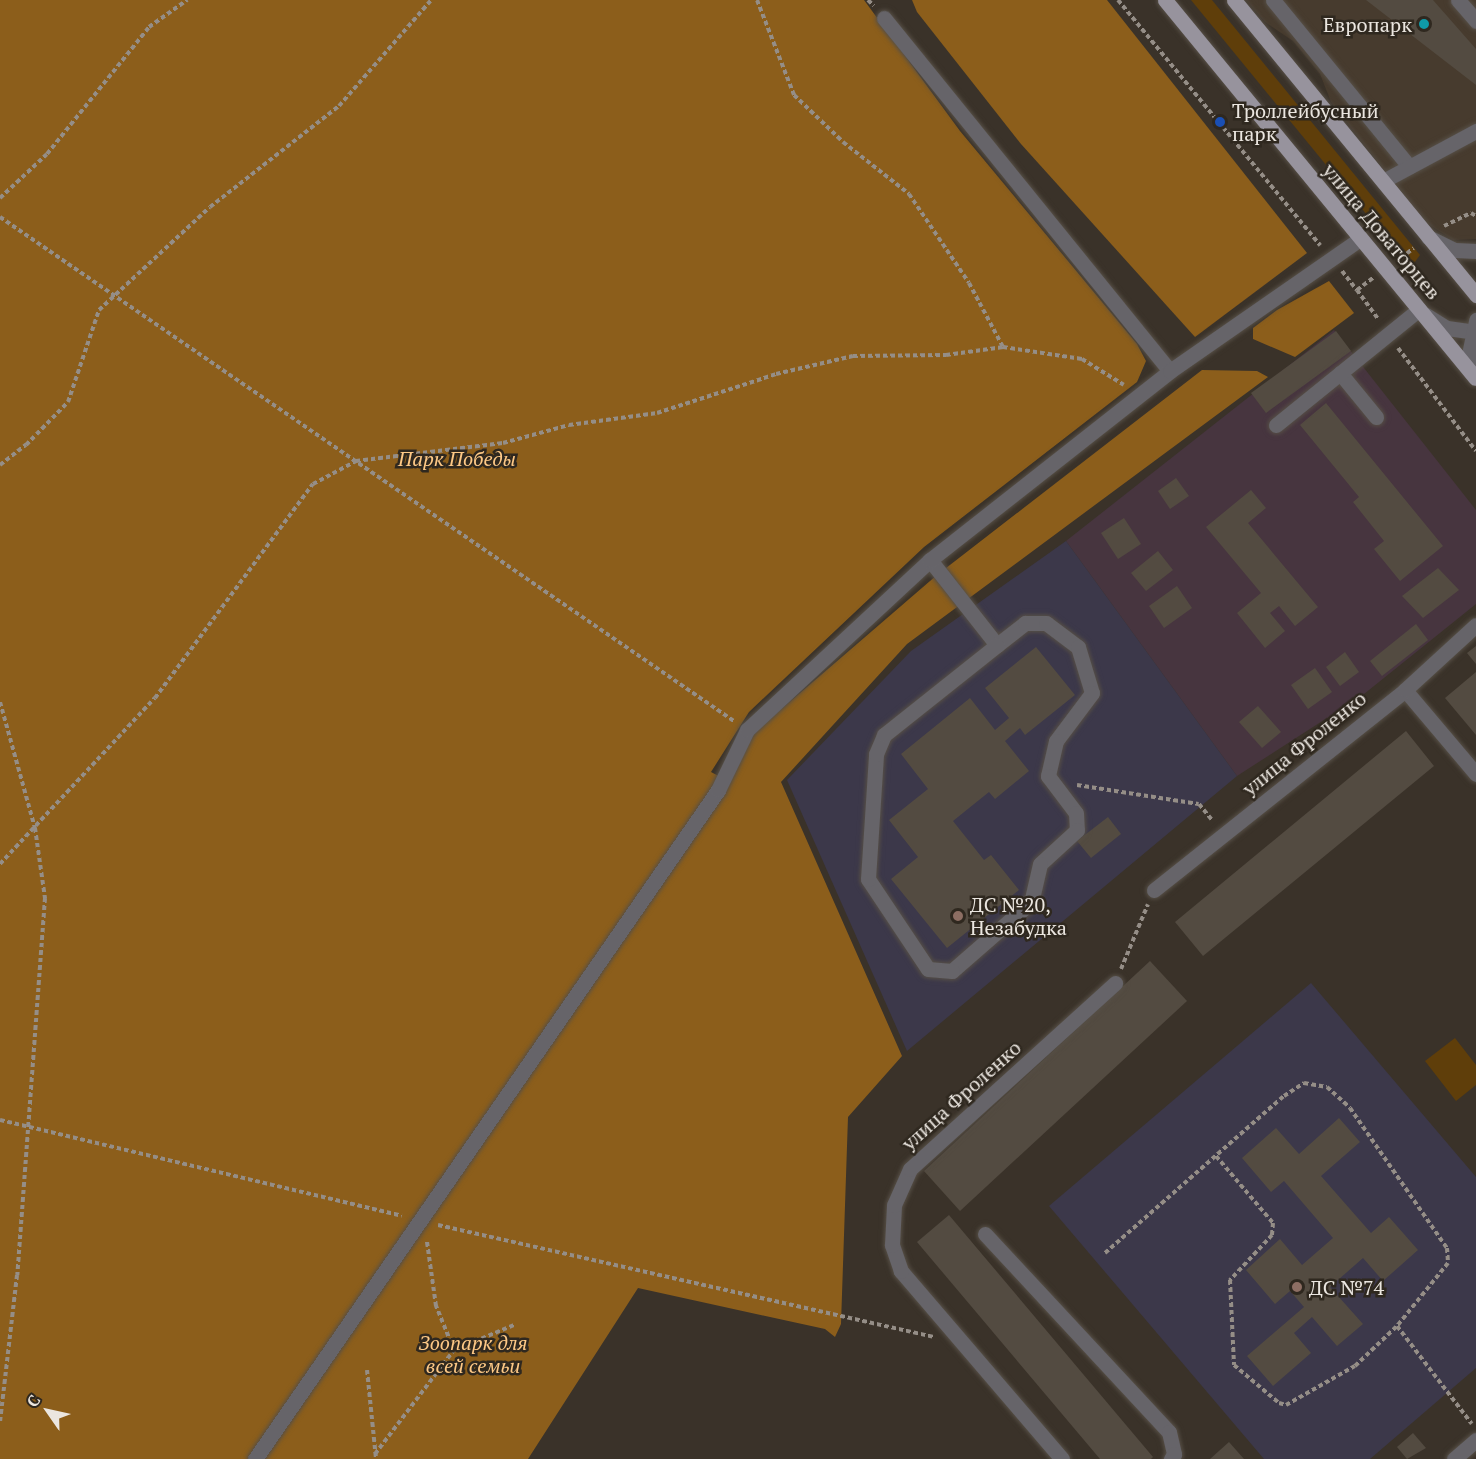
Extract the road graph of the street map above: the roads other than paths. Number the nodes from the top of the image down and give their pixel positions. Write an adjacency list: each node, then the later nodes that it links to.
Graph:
1 (1165, 0): 11 (main road, улица Доваторцев)
2 (1234, 0): 9 (main road, улица Доваторцев)
3 (1273, 0): 8 (street)
4 (1458, 0): 6 (street)
5 (884, 18): 16 (street)
6 (1476, 21)
7 (1476, 131): 8 (street)
8 (1409, 166): 9 (street)
9 (1383, 181): 10 (main road, улица Доваторцев)
10 (1428, 237): 12 (street); 13 (main road, улица Доваторцев)
11 (1360, 239): 14 (main road, улица Доваторцев); 16 (street)
12 (1476, 251)
13 (1476, 295)
14 (1421, 311): 15 (street); 17 (street); 18 (main road, улица Доваторцев)
15 (1474, 328): 18 (street)
16 (1170, 372): 21 (street)
17 (1340, 373): 19 (street); 20 (street)
18 (1475, 377)
19 (1376, 417)
20 (1276, 425)
21 (930, 560): 23 (street); 30 (street)
22 (1476, 625): 24 (street, улица Фроленко)
23 (997, 645): 23 (street)
24 (1405, 690): 25 (street); 26 (street, улица Фроленко)
25 (1476, 774)
26 (1154, 890)
27 (1115, 983): 31 (street, улица Фроленко)
28 (985, 1234): 32 (street)
29 (1476, 1440): 33 (street)
30 (255, 1459)
31 (1062, 1459)
32 (1171, 1459)
33 (1454, 1459)

